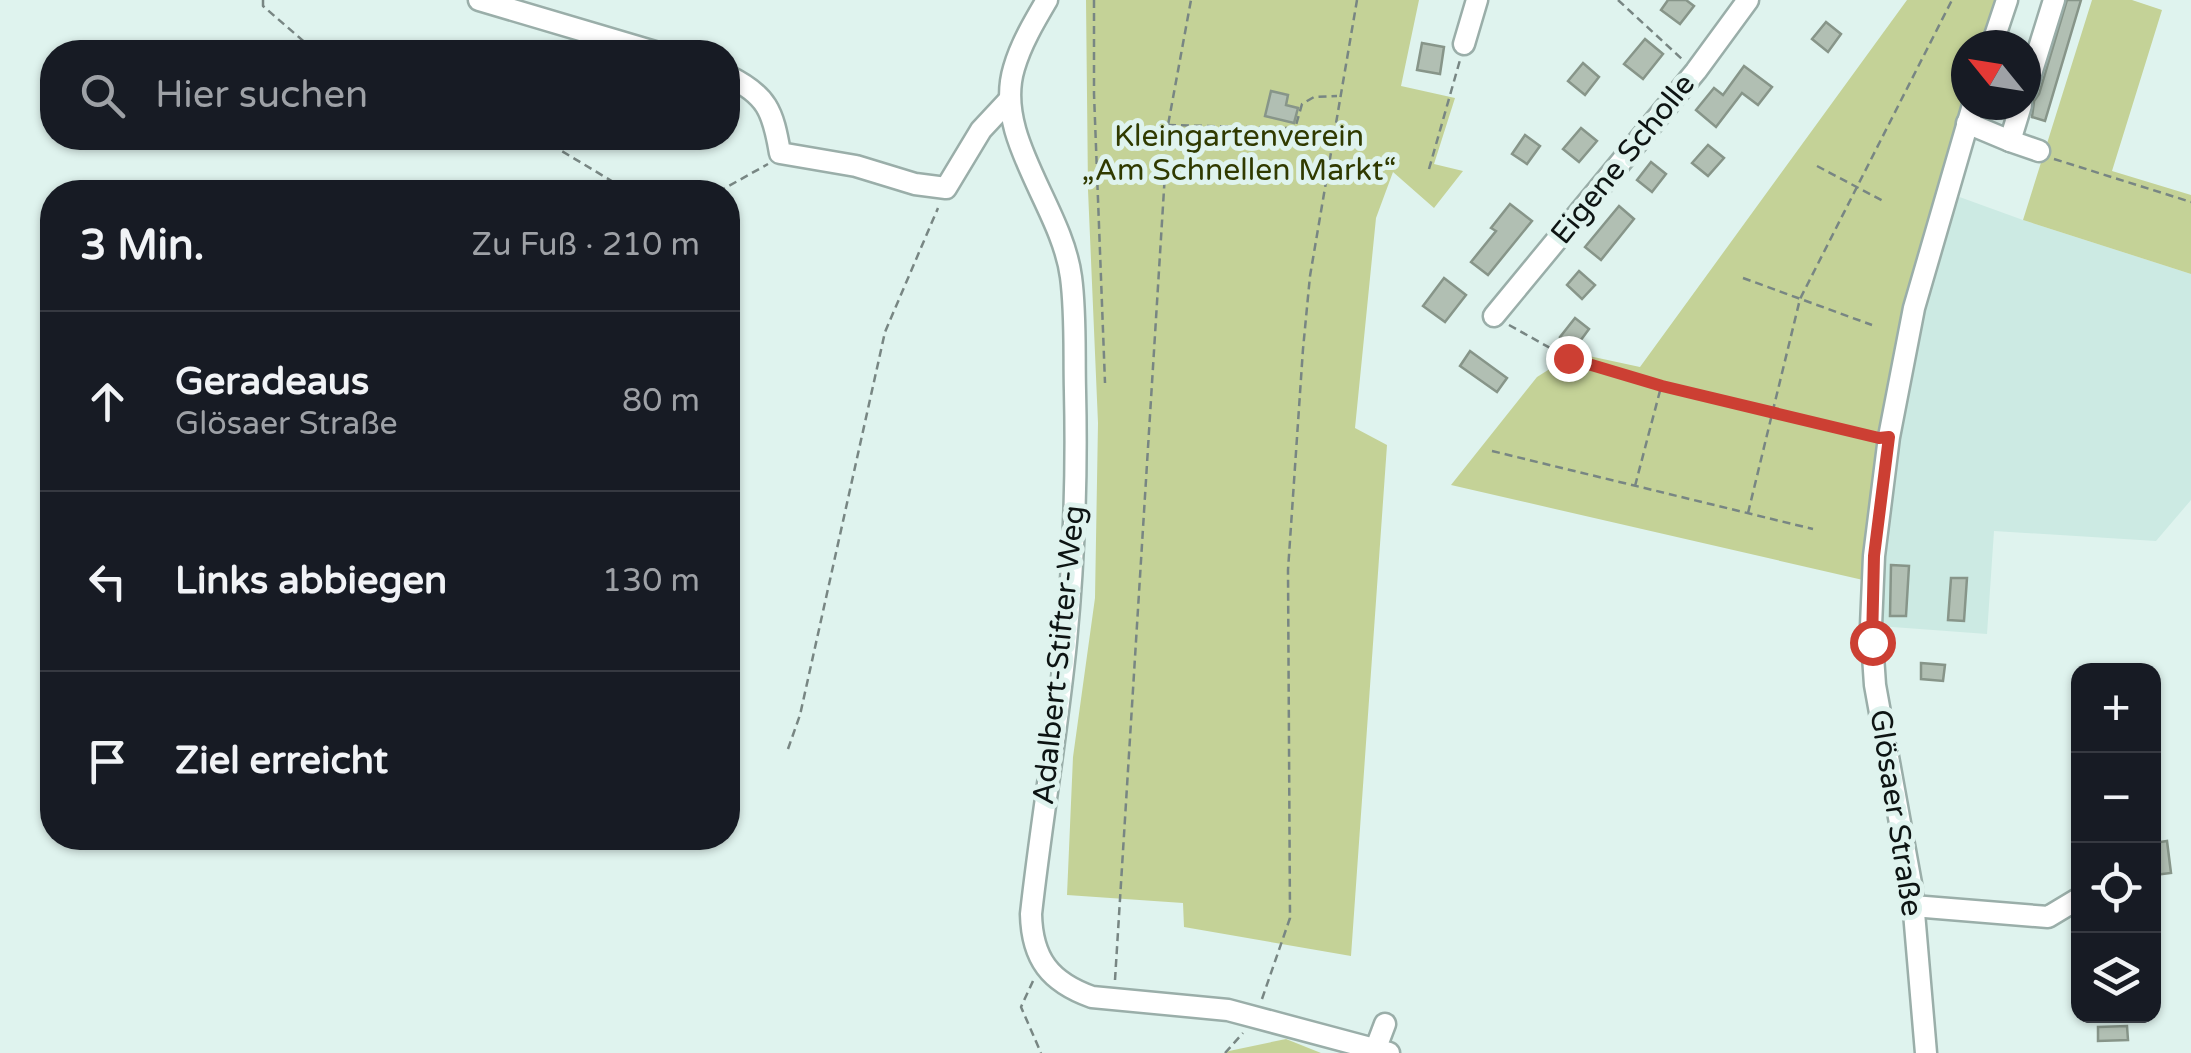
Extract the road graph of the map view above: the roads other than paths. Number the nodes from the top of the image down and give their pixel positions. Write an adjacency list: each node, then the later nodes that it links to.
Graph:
1 (479, 0): 8 (street)
2 (1047, 0): 12 (street, Adalbert-Stifter-Weg)
3 (1477, 0): 10 (street)
4 (1748, 0): 18 (street, Eigene Scholle)
5 (2007, 0): 7 (street)
6 (2054, 0): 9 (street)
7 (1997, 30)
8 (614, 40)
9 (2041, 42)
10 (1464, 44)
11 (740, 82): 12 (street)
12 (1009, 100): 22 (street, Adalbert-Stifter-Weg)
13 (1968, 120): 20 (street, Glösaer Straße)
14 (1979, 120): 16 (street)
15 (2016, 120): 16 (street)
16 (2010, 141): 17 (street)
17 (2038, 151)
18 (1494, 316)
19 (2071, 903): 20 (street)
20 (1913, 906): 23 (street, Glösaer Straße)
21 (1385, 1024): 22 (street)
22 (1379, 1052)
23 (1926, 1053)

